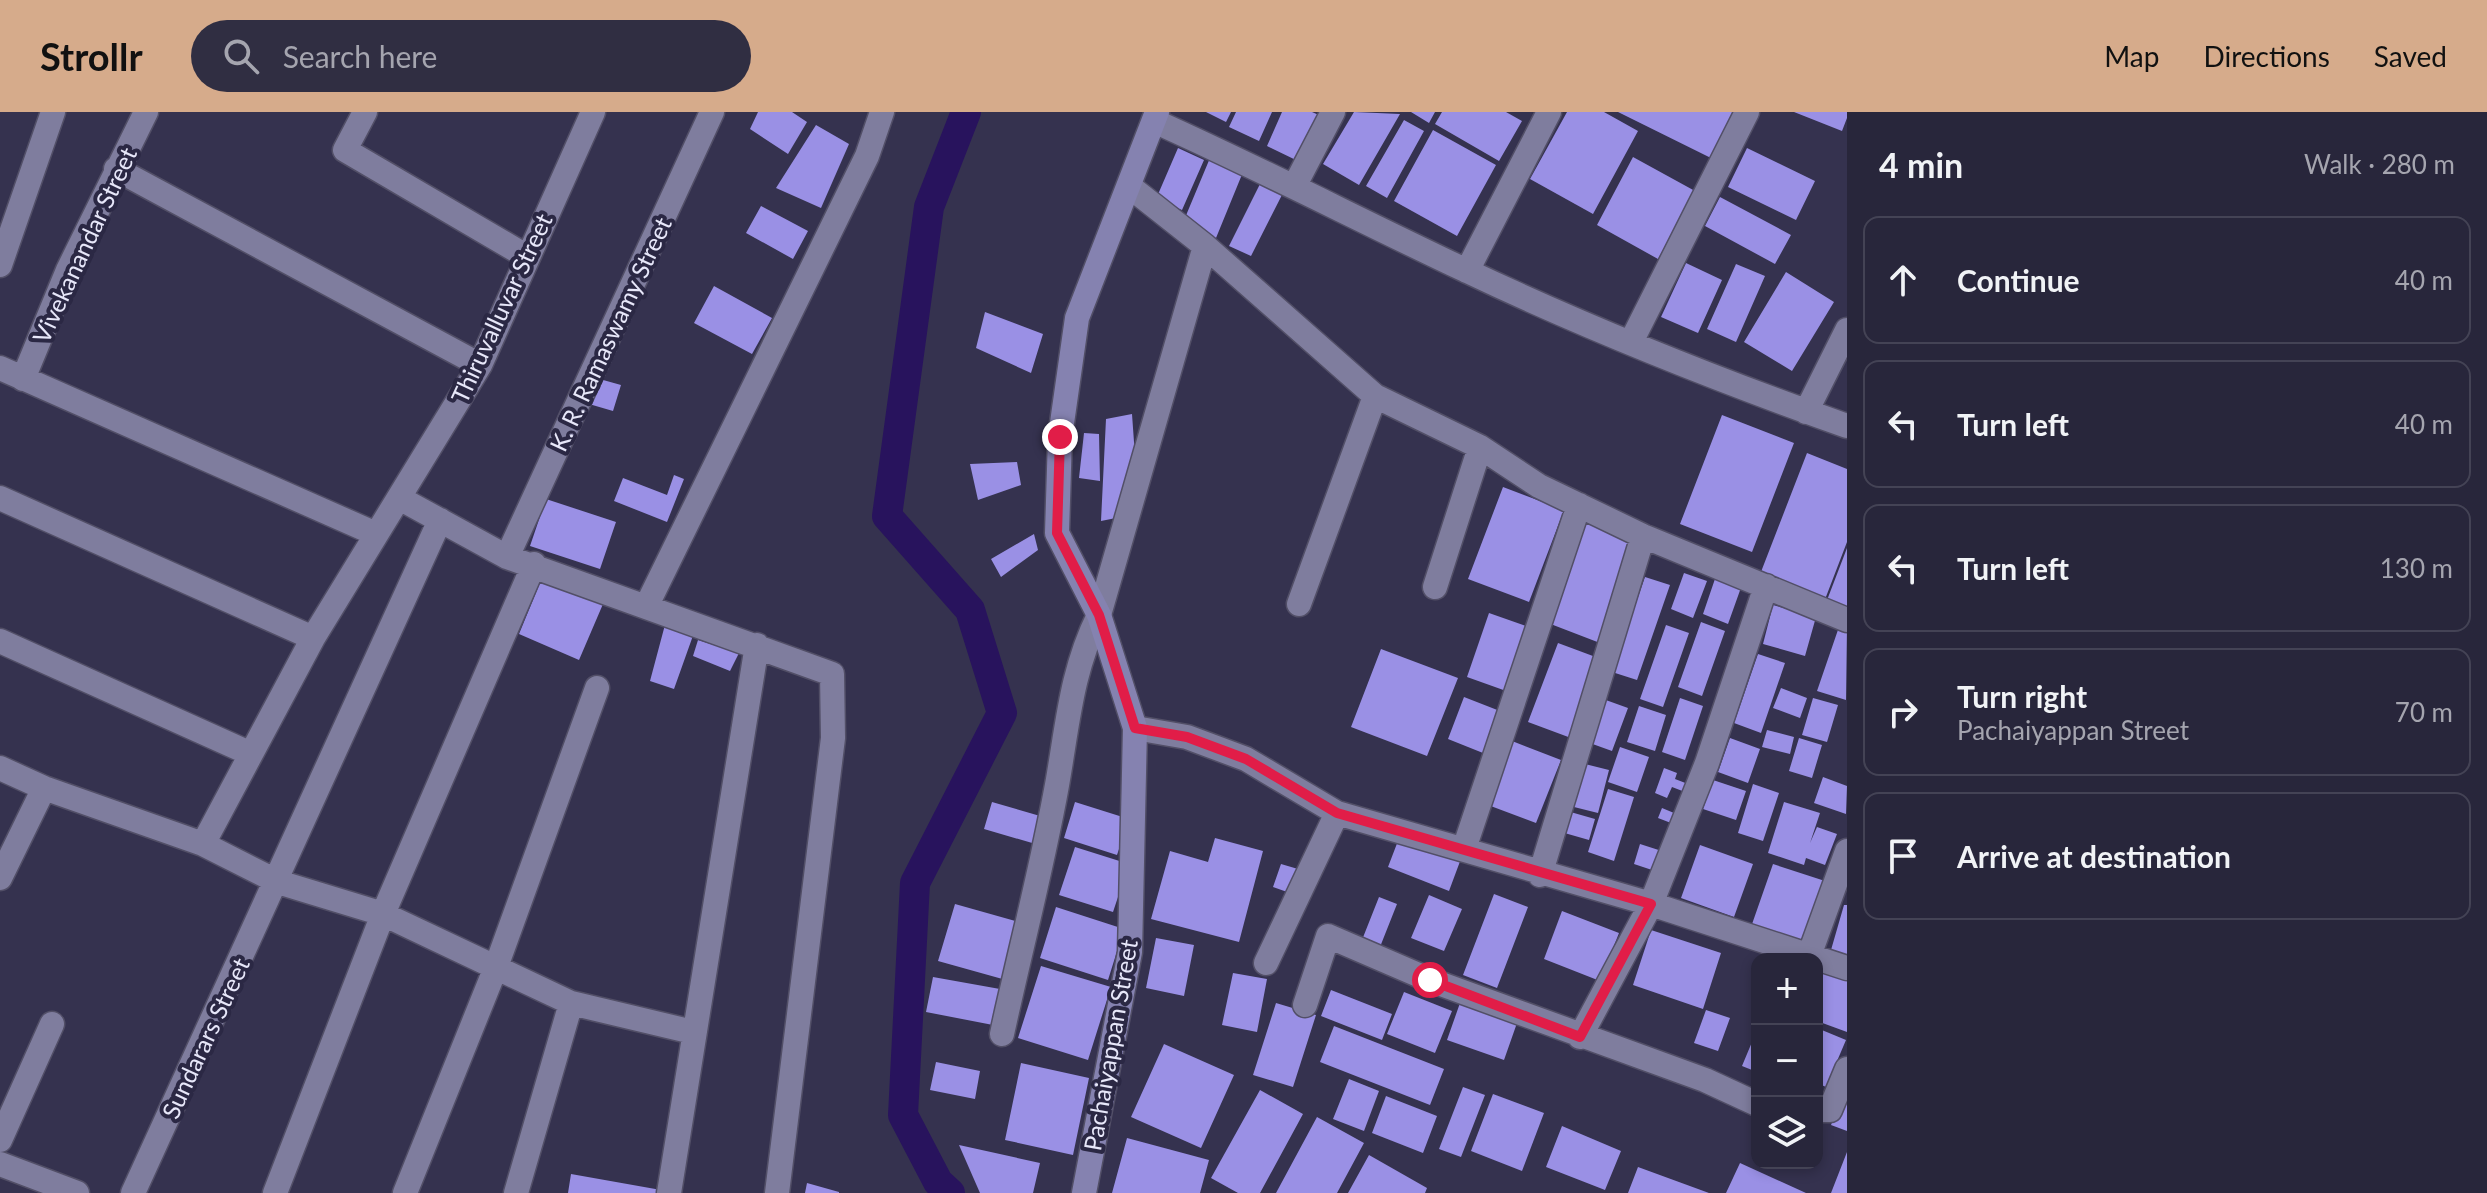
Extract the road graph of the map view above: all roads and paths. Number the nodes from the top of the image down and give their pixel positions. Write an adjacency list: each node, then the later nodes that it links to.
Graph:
1 (53, 112): 16 (street)
2 (146, 112): 11 (street, Vivekanandar Street)
3 (365, 112): 15 (street)
4 (593, 112): 15 (street, Thiruvalluvar Street)
5 (712, 112): 33 (street, K. R. Ramaswamy Street)
6 (882, 112): 38 (street)
7 (1333, 112): 12 (street)
8 (1549, 112): 17 (street)
9 (1747, 112): 19 (street)
10 (1156, 116): 12 (street); 13 (main road, Pachaiyappan Street)
11 (116, 169): 20 (street); 22 (street, Vivekanandar Street)
12 (1295, 185): 17 (street)
13 (1129, 186): 14 (street); 39 (main road, Pachaiyappan Street)
14 (1205, 246): 23 (street); 39 (street)
15 (526, 256): 20 (street, Thiruvalluvar Street)
16 (0, 265)
17 (1467, 271): 19 (street)
18 (1847, 330): 24 (street)
19 (1631, 342): 24 (street)
20 (480, 365): 28 (street, Thiruvalluvar Street)
21 (0, 368): 22 (street)
22 (23, 379): 31 (street)
23 (1375, 396): 26 (street); 37 (street)
24 (1806, 412): 25 (street)
25 (1847, 426)
26 (1480, 447): 29 (street); 36 (street)
27 (0, 498): 41 (street)
28 (401, 499): 30 (street); 31 (street, Thiruvalluvar Street)
29 (1579, 505): 32 (street); 51 (street)
30 (440, 520): 33 (street); 55 (street, Sundarars Street)
31 (376, 534): 41 (street, Thiruvalluvar Street)
32 (1643, 536): 35 (street); 53 (street)
33 (507, 557): 34 (street)
34 (534, 564): 38 (street); 57 (street)
35 (1766, 586): 40 (street); 56 (street)
36 (1435, 587)
37 (1299, 604)
38 (646, 607): 43 (street)
39 (1099, 615): 45 (main road, Pachaiyappan Street); 68 (street)
40 (1847, 620)
41 (313, 638): 46 (street, Thiruvalluvar Street)
42 (0, 641): 46 (street)
43 (757, 645): 67 (street); 81 (street)
44 (597, 688): 62 (street)
45 (1135, 728): 49 (street); 82 (main road, Pachaiyappan Street)
46 (249, 753): 50 (street, Thiruvalluvar Street)
47 (0, 768): 48 (street)
48 (44, 788): 50 (street); 54 (street)
49 (1337, 813): 51 (street); 61 (street)
50 (203, 844): 55 (street)
51 (1464, 849): 53 (street)
52 (1847, 851): 59 (street)
53 (1540, 875): 56 (street)
54 (0, 878)
55 (278, 882): 57 (street); 76 (street, Sundarars Street)
56 (1651, 904): 58 (street); 69 (street)
57 (383, 914): 62 (street); 77 (street)
58 (1800, 953)
59 (1810, 953)
60 (1823, 960): 63 (street)
61 (1266, 963)
62 (496, 967): 64 (street); 78 (street)
63 (1847, 968)
64 (571, 1003): 67 (street); 79 (street)
65 (1305, 1005): 69 (street)
66 (52, 1024): 73 (street)
67 (693, 1032): 80 (street)
68 (1002, 1034)
69 (1580, 1037): 71 (street)
70 (1847, 1069): 72 (street)
71 (1751, 1101)
72 (1823, 1110)
73 (0, 1140)
74 (0, 1164): 75 (street)
75 (77, 1193)
76 (133, 1193)
77 (275, 1193)
78 (405, 1193)
79 (516, 1193)
80 (669, 1193)
81 (777, 1193)
82 (1084, 1193)

